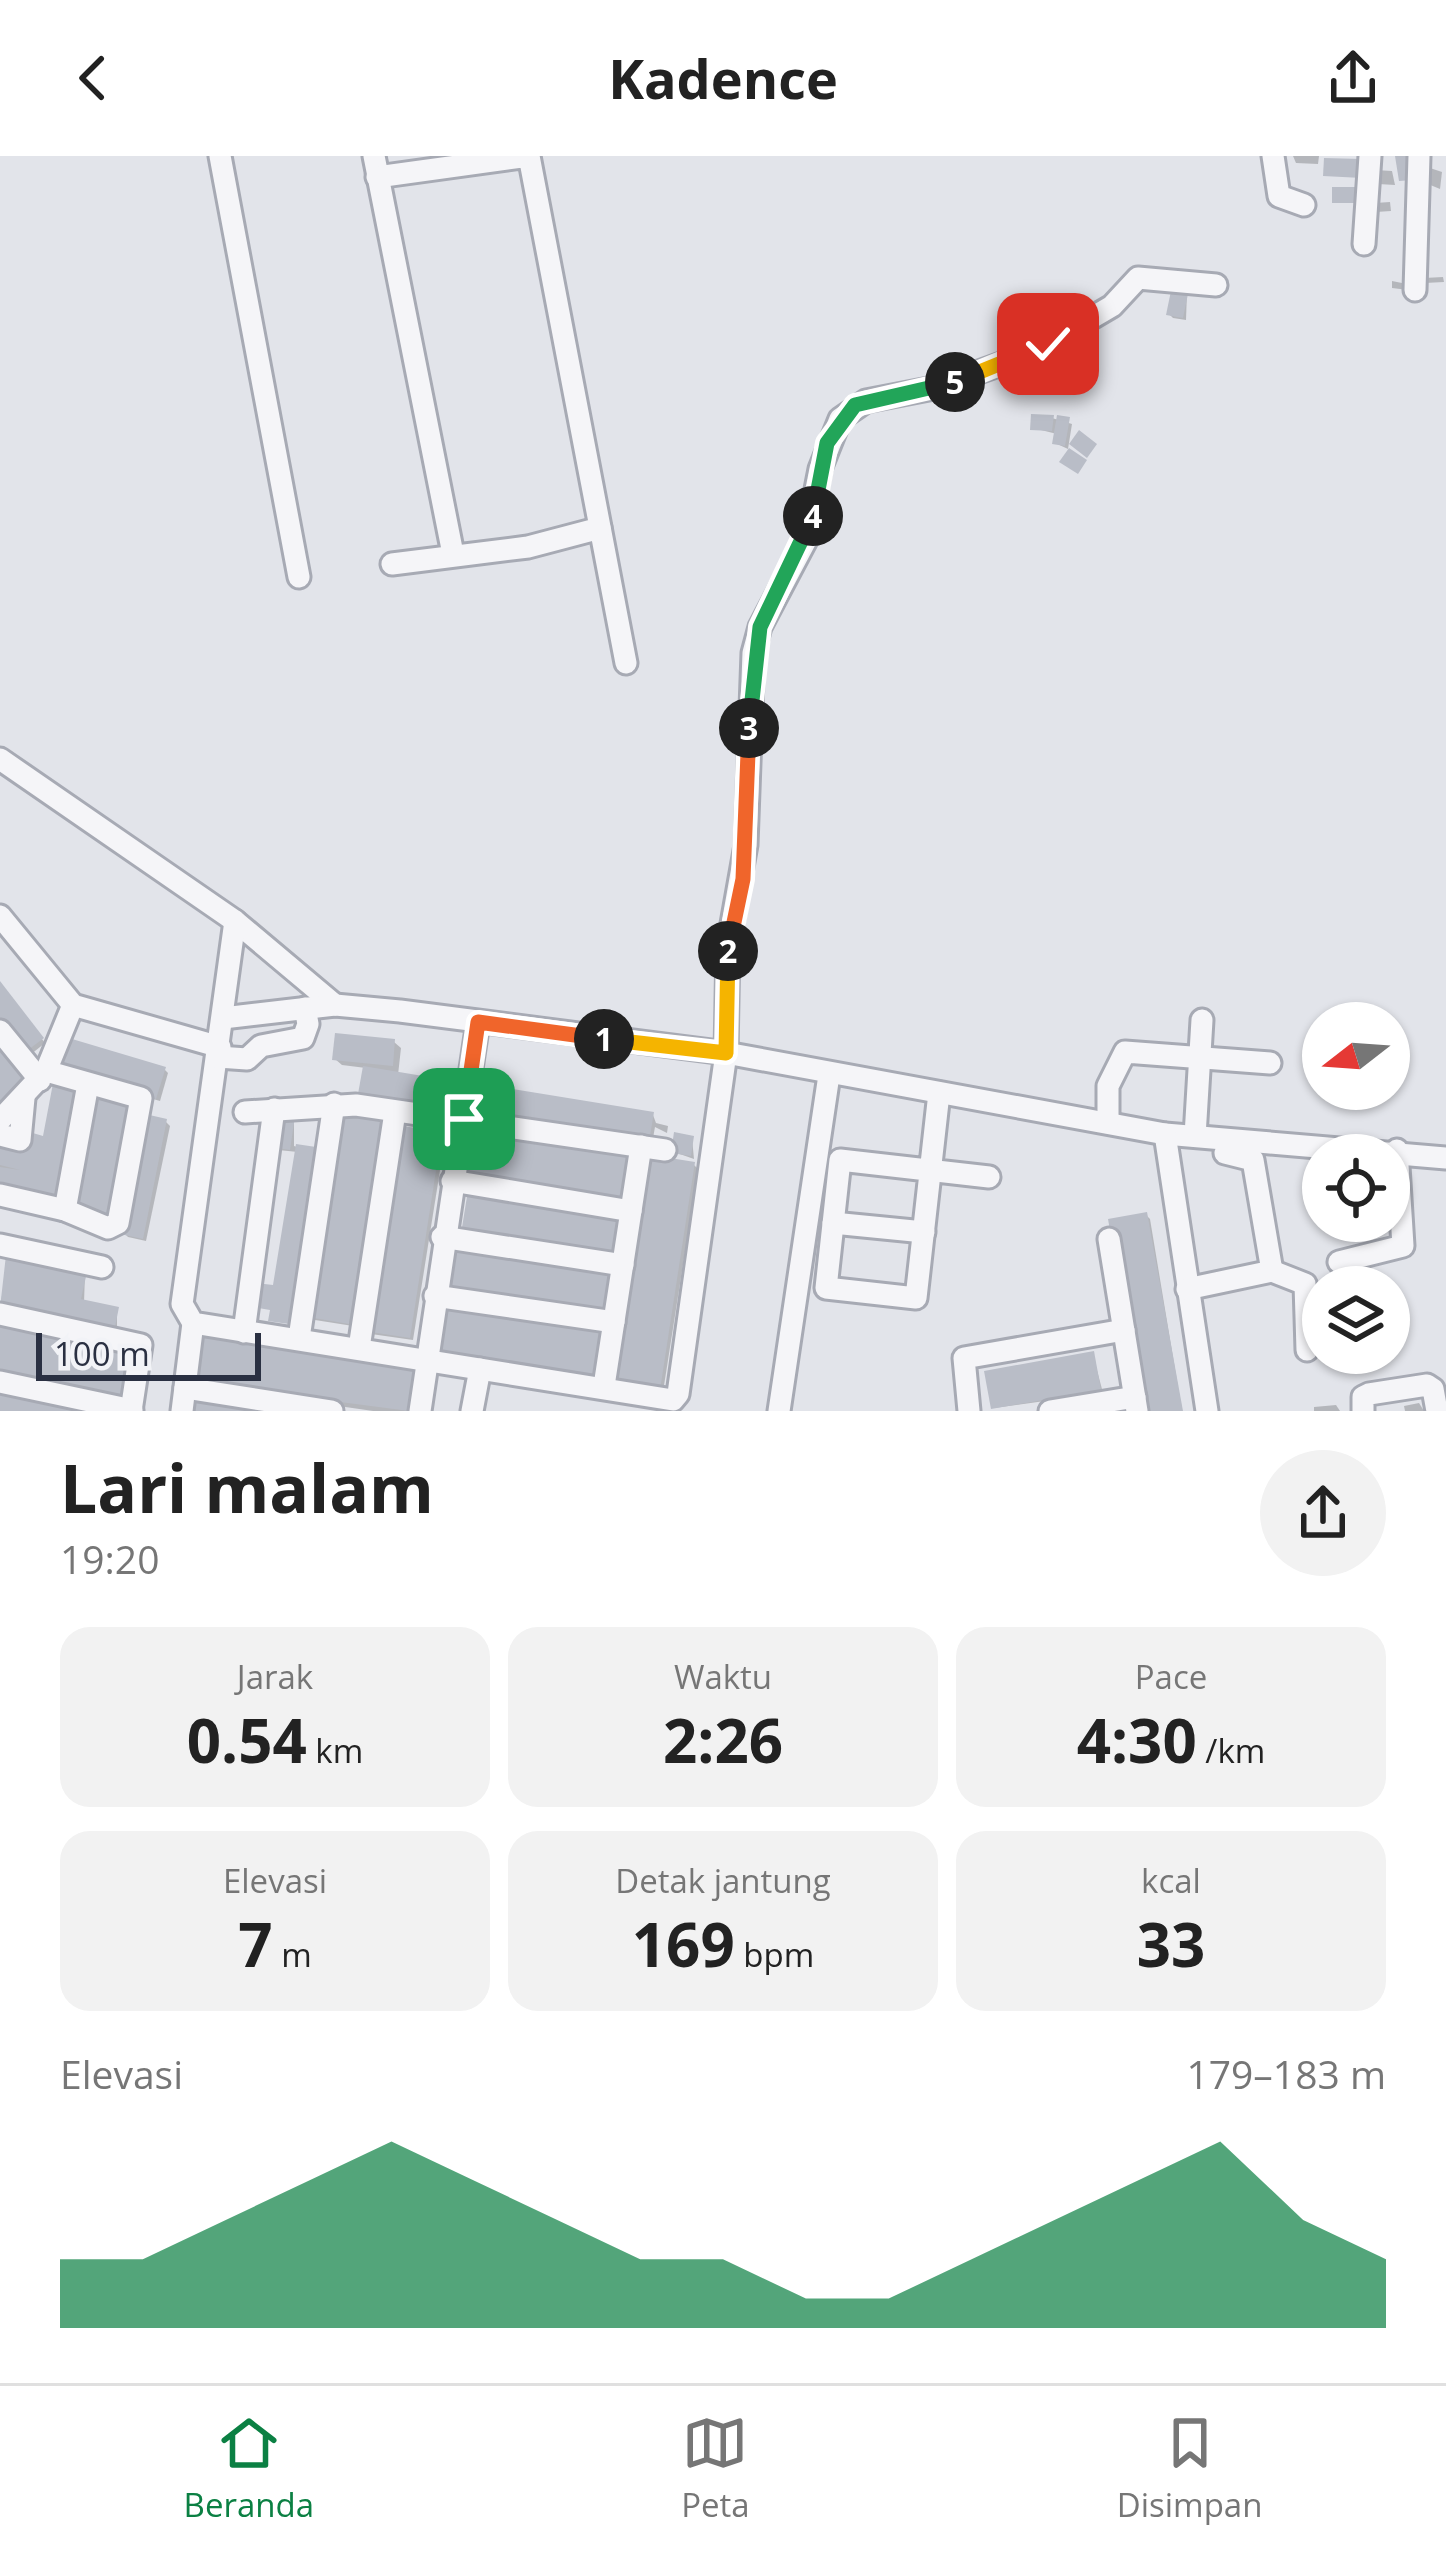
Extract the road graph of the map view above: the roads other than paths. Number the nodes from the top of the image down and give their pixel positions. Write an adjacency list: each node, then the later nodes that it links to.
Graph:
1 (220, 156): 14 (street)
2 (1273, 156): 7 (street)
3 (1370, 156): 8 (street)
4 (1419, 156): 10 (street)
5 (425, 163): 6 (street); 11 (street)
6 (375, 166): 12 (street)
7 (1304, 206)
8 (1364, 244)
9 (1216, 285): 27 (street)
10 (1415, 290)
11 (600, 528): 12 (street); 15 (street)
12 (453, 554): 13 (street)
13 (392, 564)
14 (299, 577)
15 (626, 663)
16 (0, 759): 18 (street)
17 (0, 916): 19 (street)
18 (235, 920): 20 (street); 22 (street)
19 (73, 1005): 26 (street); 31 (street)
20 (335, 1005): 21 (street); 24 (street)
21 (305, 1008): 22 (street); 26 (street)
22 (224, 1018): 26 (street)
23 (1202, 1020): 28 (street)
24 (478, 1022): 27 (street); 39 (street)
25 (1, 1034): 31 (street)
26 (219, 1052): 71 (street)
27 (726, 1053): 30 (street); 79 (street)
28 (1200, 1060): 29 (street); 41 (street); 43 (street)
29 (1270, 1063)
30 (829, 1075): 33 (street); 86 (street)
31 (43, 1076): 32 (street); 34 (street)
32 (88, 1084): 54 (street); 54 (street)
33 (939, 1093): 41 (street); 50 (street)
34 (24, 1098): 40 (street); 42 (street)
35 (334, 1104): 36 (street); 38 (street); 74 (street)
36 (274, 1109): 37 (street); 73 (street)
37 (245, 1112)
38 (395, 1112): 39 (street); 75 (street)
39 (464, 1119): 45 (street); 52 (street)
40 (0, 1120)
41 (1108, 1121): 44 (street)
42 (0, 1135)
43 (1195, 1136): 44 (street); 46 (street)
44 (1165, 1140): 65 (street); 67 (street)
45 (641, 1146): 47 (street); 55 (street)
46 (1302, 1148)
47 (665, 1150)
48 (1410, 1152): 49 (street)
49 (1446, 1158)
50 (930, 1170): 51 (street); 56 (street); 57 (street)
51 (989, 1177)
52 (452, 1181): 55 (street); 58 (street)
53 (0, 1195): 54 (street)
54 (65, 1210)
55 (632, 1210): 63 (street)
56 (833, 1223): 57 (street); 57 (street)
57 (923, 1232)
58 (442, 1238): 63 (street); 68 (street)
59 (1109, 1239): 72 (street)
60 (1402, 1242): 62 (street)
61 (0, 1247): 64 (street)
62 (1339, 1262)
63 (622, 1265): 70 (street)
64 (102, 1267)
65 (1271, 1271): 66 (street); 67 (street)
66 (1302, 1283)
67 (1187, 1289): 89 (street)
68 (435, 1296): 70 (street); 76 (street)
69 (0, 1314): 82 (street)
70 (614, 1322): 79 (street)
71 (194, 1323): 73 (street); 80 (street)
72 (1124, 1330): 81 (street); 87 (street)
73 (244, 1332): 74 (street)
74 (298, 1338): 75 (street)
75 (359, 1348): 76 (street)
76 (426, 1361): 77 (street); 84 (street)
77 (480, 1369): 79 (street); 85 (street)
78 (0, 1382): 82 (street)
79 (604, 1386)
80 (183, 1399): 83 (street)
81 (1136, 1404): 88 (street)
82 (132, 1410)
83 (332, 1411)
84 (420, 1411)
85 (472, 1411)
86 (779, 1411)
87 (969, 1411)
88 (1050, 1411)
89 (1208, 1411)
90 (1363, 1411): 91 (street)
91 (1437, 1411)

